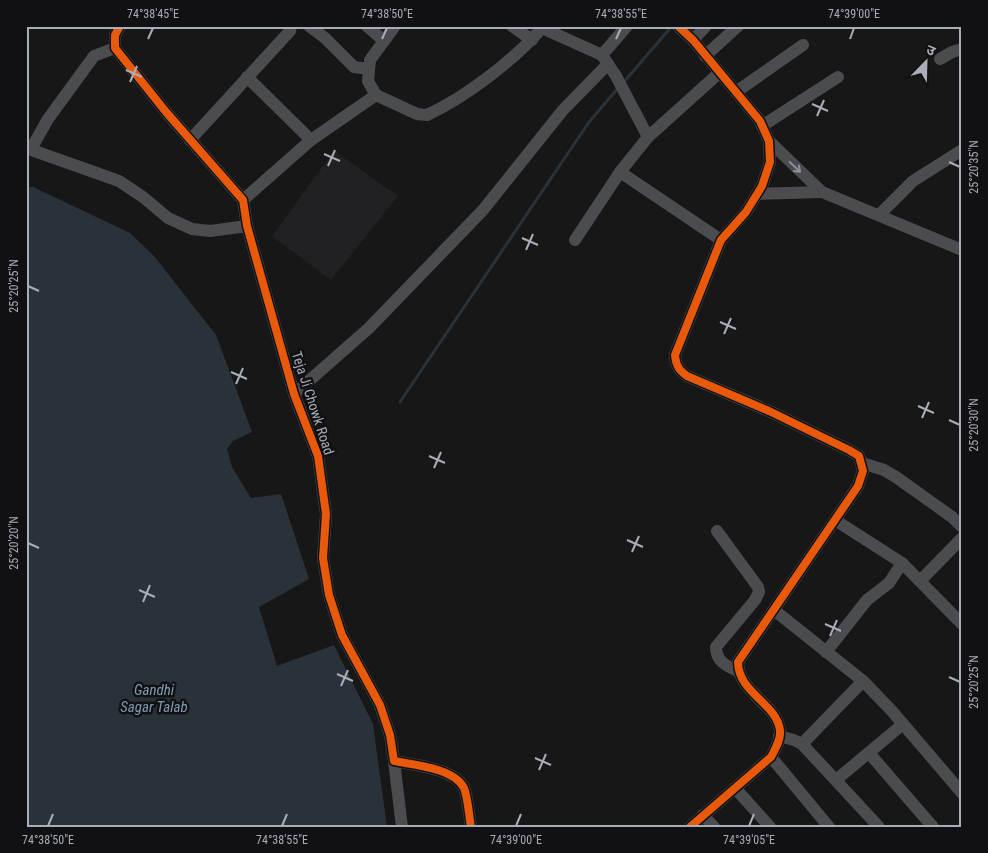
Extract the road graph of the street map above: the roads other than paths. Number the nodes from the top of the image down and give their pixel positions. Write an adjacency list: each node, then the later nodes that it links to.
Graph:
1 (120, 26): 15 (street)
2 (291, 26): 22 (street)
3 (309, 26): 20 (street)
4 (366, 26): 13 (street)
5 (395, 26): 13 (street)
6 (512, 26): 12 (street)
7 (628, 26): 18 (street)
8 (706, 26): 11 (street)
9 (738, 26): 17 (street)
10 (541, 27): 12 (street); 18 (street)
11 (686, 34): 17 (street)
12 (532, 40): 25 (street)
13 (384, 41): 20 (street)
14 (803, 45): 24 (street)
15 (115, 48): 28 (street); 31 (street)
16 (962, 49): 19 (street)
17 (705, 56): 21 (street)
18 (605, 59): 27 (street); 42 (street)
19 (940, 59)
20 (369, 69): 25 (street)
21 (719, 73): 24 (street); 27 (street)
22 (247, 77): 28 (street); 29 (street)
23 (838, 77): 26 (street)
24 (736, 92): 26 (street)
25 (376, 95): 29 (street)
26 (762, 126): 30 (street)
27 (648, 136): 33 (street)
28 (190, 140): 36 (street)
29 (311, 140): 36 (street)
30 (769, 141): 34 (street, one-way to 34); 35 (street)
31 (29, 148): 38 (street)
32 (962, 150): 37 (street)
33 (620, 172): 39 (street); 40 (street)
34 (822, 192): 35 (street); 37 (street)
35 (757, 194): 40 (street)
36 (242, 200): 38 (street, Teja Ji Chowk Road)
37 (879, 215): 41 (street)
38 (247, 226): 42 (street, Teja Ji Chowk Road)
39 (575, 240)
40 (721, 240): 43 (street)
41 (962, 250)
42 (294, 394): 60 (street, Teja Ji Chowk Road)
43 (862, 463): 44 (street); 45 (street)
44 (835, 520): 48 (street); 50 (street)
45 (962, 527)
46 (717, 531): 53 (street)
47 (962, 538): 49 (street)
48 (902, 564): 49 (street); 52 (street)
49 (921, 580): 51 (street)
50 (774, 610): 52 (street); 53 (street)
51 (962, 624)
52 (826, 652): 54 (street)
53 (738, 672): 56 (street)
54 (863, 681): 55 (street); 57 (street)
55 (903, 724): 58 (street); 63 (street)
56 (779, 736): 57 (street); 59 (street)
57 (802, 744): 61 (street)
58 (869, 753): 61 (street); 72 (street)
59 (771, 757): 62 (street); 70 (street)
60 (394, 761): 65 (street, Teja Ji Chowk Road); 66 (street)
61 (836, 780): 71 (street)
62 (734, 788): 64 (street); 69 (street)
63 (962, 793)
64 (704, 815): 67 (street); 68 (street)
65 (402, 827)
66 (471, 827)
67 (690, 827)
68 (714, 827)
69 (770, 827)
70 (829, 827)
71 (879, 827)
72 (933, 827)

